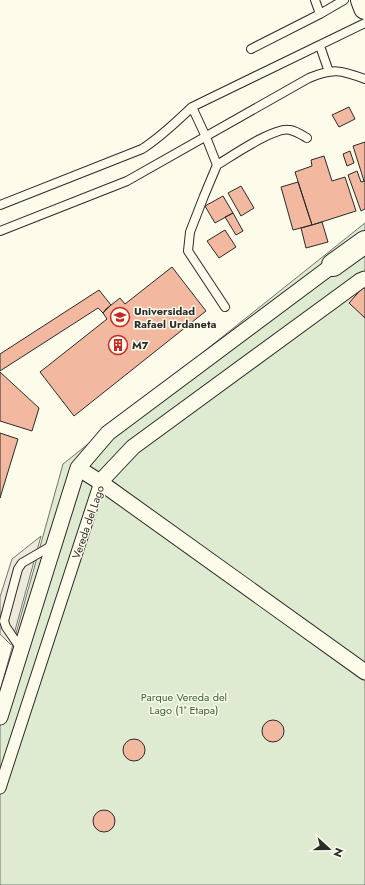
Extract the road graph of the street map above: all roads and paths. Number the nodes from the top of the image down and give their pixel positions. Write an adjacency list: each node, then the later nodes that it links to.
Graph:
1 (315, 0): 5 (lane)
2 (344, 0): 5 (lane)
3 (362, 0): 4 (main road)
4 (365, 8)
5 (320, 14): 8 (lane)
6 (365, 23): 7 (lane)
7 (320, 46): 9 (lane); 11 (lane)
8 (251, 49)
9 (329, 72): 10 (lane); 12 (lane)
10 (365, 79)
11 (192, 106): 12 (lane); 15 (lane)
12 (206, 137): 14 (lane); 16 (lane)
13 (307, 138): 14 (lane)
14 (217, 165): 21 (lane)
15 (0, 205)
16 (0, 231)
17 (365, 242): 19 (main road)
18 (365, 252): 19 (street)
19 (334, 265): 22 (street)
20 (365, 279): 23 (street, Vereda del Lago)
21 (225, 307)
22 (78, 468): 23 (street); 24 (street)
23 (100, 482): 26 (street); 28 (street, Vereda del Lago)
24 (54, 545): 25 (street); 25 (lane)
25 (21, 649): 27 (street)
26 (365, 672)
27 (0, 717)
28 (0, 788)

